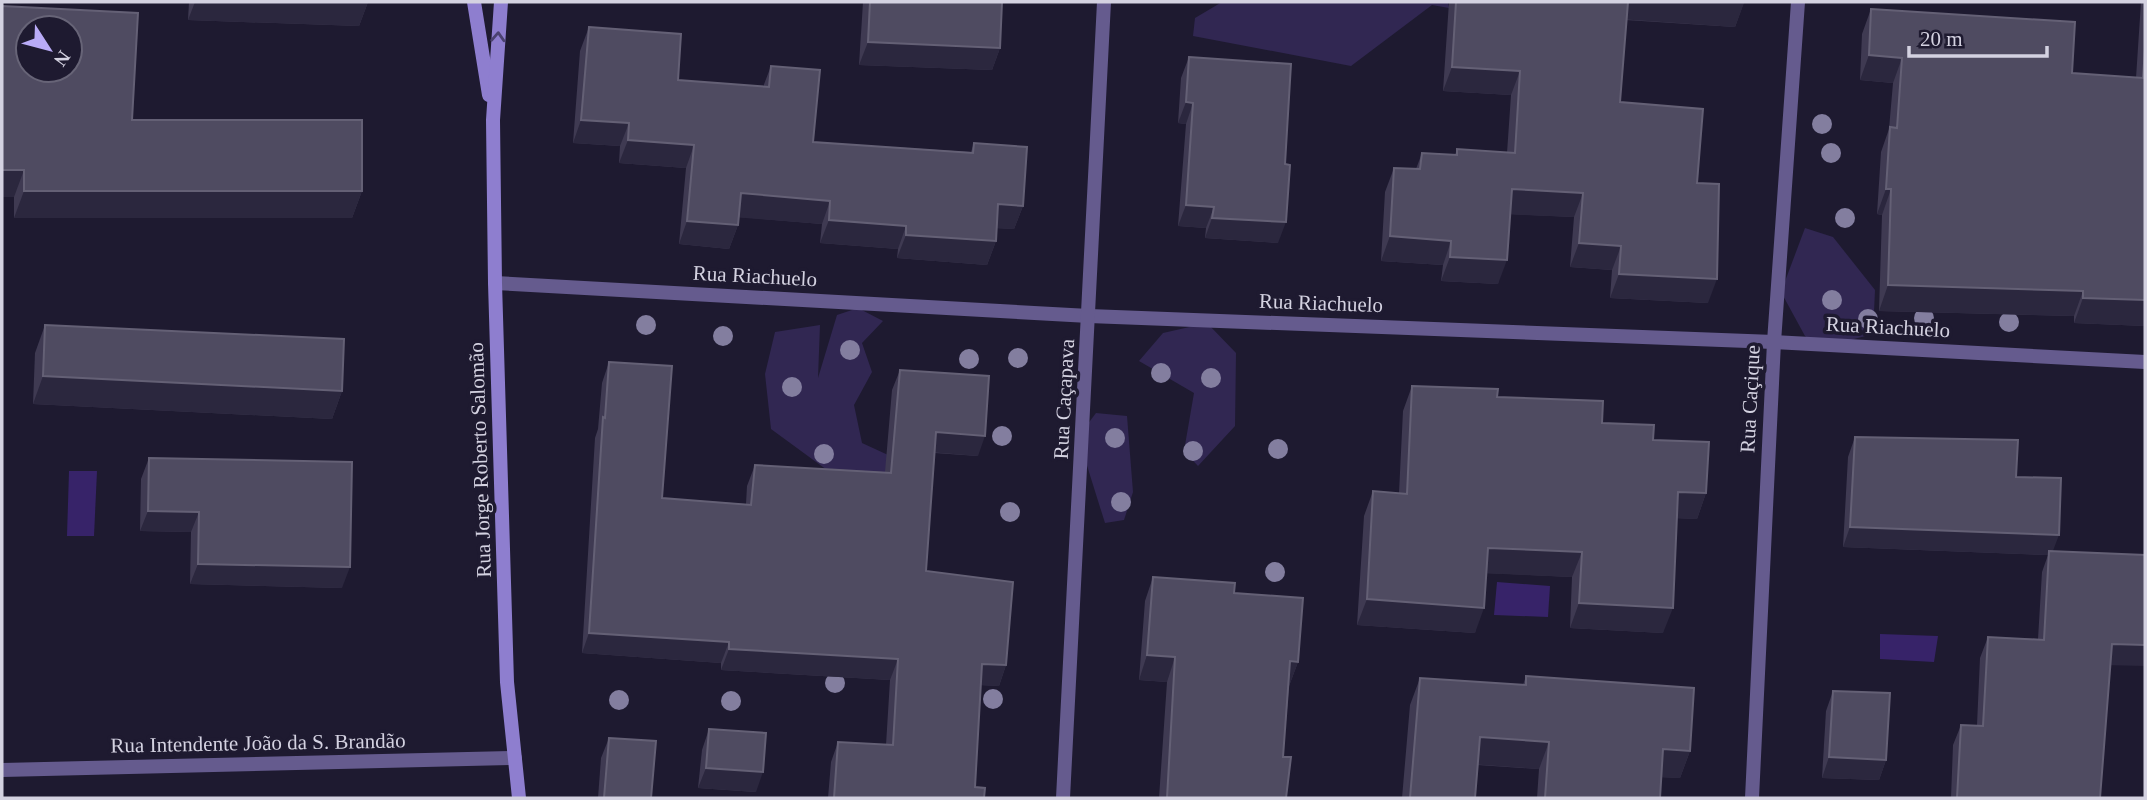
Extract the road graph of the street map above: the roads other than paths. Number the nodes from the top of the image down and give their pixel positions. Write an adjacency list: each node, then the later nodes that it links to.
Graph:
1 (474, 2): 5 (main road, Rua Jorge Roberto Salomão)
2 (500, 2): 5 (main road, Rua Jorge Roberto Salomão, one-way to 2)
3 (1104, 2): 7 (street, Rua Caçapava)
4 (1798, 2): 8 (street, Rua Caçique)
5 (494, 120): 6 (main road, Rua Jorge Roberto Salomão)
6 (495, 283): 7 (street, Rua Riachuelo); 10 (main road, Rua Jorge Roberto Salomão)
7 (1089, 316): 8 (street, Rua Riachuelo); 13 (street, Rua Caçapava)
8 (1774, 342): 9 (street, Rua Riachuelo); 14 (street, Rua Caçique)
9 (2145, 362)
10 (515, 758): 11 (street, Rua Intendente João da S. Brandão); 12 (main road, Rua Jorge Roberto Salomão)
11 (2, 770)
12 (519, 798)
13 (1063, 798)
14 (1752, 798)

